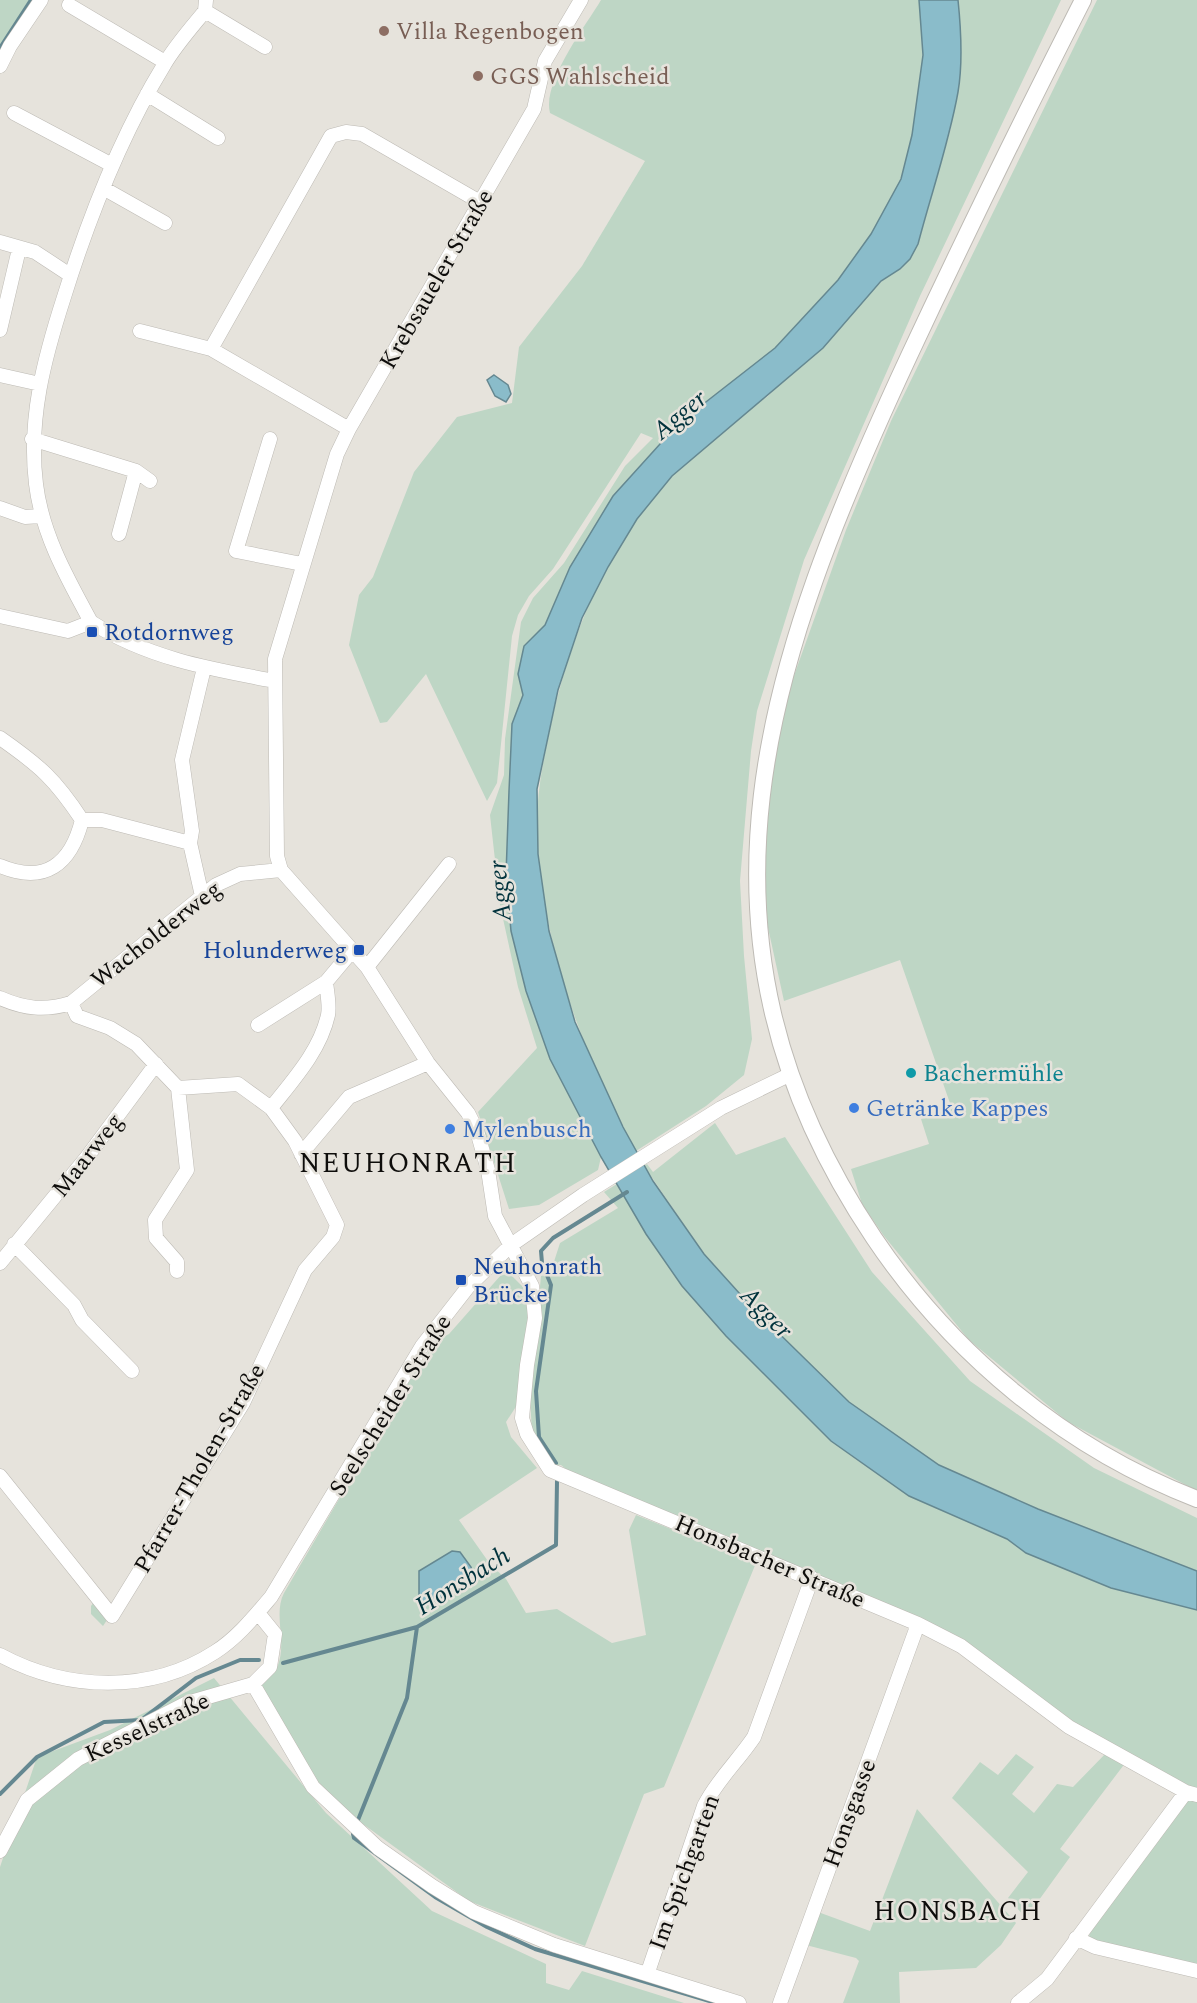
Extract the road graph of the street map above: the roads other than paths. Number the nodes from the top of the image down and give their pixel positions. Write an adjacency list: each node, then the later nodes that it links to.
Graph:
1 (41, 0): 8 (street)
2 (581, 0): 14 (street, Krebsaueler Straße)
3 (1083, 0): 52 (main road)
4 (69, 5): 7 (street)
5 (205, 5): 6 (street); 7 (street)
6 (265, 47)
7 (165, 62): 9 (street)
8 (0, 66)
9 (147, 94): 11 (street); 12 (street)
10 (14, 113): 12 (street)
11 (218, 138)
12 (112, 165): 13 (street)
13 (103, 188): 15 (street); 18 (street)
14 (480, 202): 21 (street); 24 (street, Krebsaueler Straße)
15 (165, 223)
16 (0, 242): 17 (street)
17 (19, 249): 18 (street); 19 (street)
18 (70, 275): 23 (street)
19 (0, 330)
20 (140, 331): 21 (street)
21 (211, 349): 24 (street)
22 (0, 375): 23 (street)
23 (40, 384): 26 (street)
24 (349, 429): 32 (street, Krebsaueler Straße)
25 (270, 439): 32 (street)
26 (32, 440): 27 (street); 30 (street)
27 (136, 471): 28 (street); 31 (street)
28 (150, 481)
29 (0, 508): 30 (street)
30 (41, 516): 34 (street)
31 (119, 534)
32 (302, 564): 36 (street, Krebsaueler Straße)
33 (0, 616): 34 (street)
34 (91, 622): 35 (street)
35 (204, 668): 36 (street); 39 (street)
36 (275, 681): 42 (street, Krebsaueler Straße)
37 (0, 738): 38 (street)
38 (82, 820): 39 (street); 41 (street)
39 (190, 843): 43 (street)
40 (449, 864): 45 (street)
41 (0, 867)
42 (281, 870): 43 (street, Wacholderweg); 44 (street)
43 (202, 896): 48 (street, Wacholderweg)
44 (352, 951): 45 (street); 46 (street)
45 (367, 967): 51 (street)
46 (326, 982): 49 (street); 54 (street)
47 (0, 998): 48 (street)
48 (71, 1003): 50 (street)
49 (258, 1025)
50 (156, 1064): 53 (street); 56 (street, Maarweg)
51 (428, 1064): 55 (street); 57 (street)
52 (791, 1074): 57 (street, Seelscheider Straße); 62 (main road)
53 (178, 1088): 54 (street); 59 (street)
54 (271, 1108): 55 (street)
55 (302, 1154): 61 (street, Pfarrer-Tholen-Straße)
56 (14, 1244): 58 (street, Maarweg); 60 (street)
57 (512, 1245): 63 (street, Honsbacher Straße); 64 (street, Seelscheider Straße)
58 (0, 1263)
59 (177, 1270)
60 (132, 1371)
61 (0, 1476)
62 (1197, 1499)
63 (812, 1578): 65 (street, Honsbacher Straße); 72 (street, Im Spichgarten)
64 (258, 1613): 66 (street, Seelscheider Straße); 67 (street)
65 (918, 1624): 68 (street, Honsbacher Straße); 74 (street, Honsgasse)
66 (0, 1654)
67 (252, 1684): 69 (street, Kesselstraße); 72 (street)
68 (1191, 1793): 70 (street, Honsbacher Straße)
69 (0, 1851)
70 (1076, 1938): 71 (street); 75 (street, Honsbacher Straße)
71 (1197, 1971)
72 (648, 1972): 73 (street)
73 (739, 2003)
74 (780, 2003)
75 (1018, 2003)

